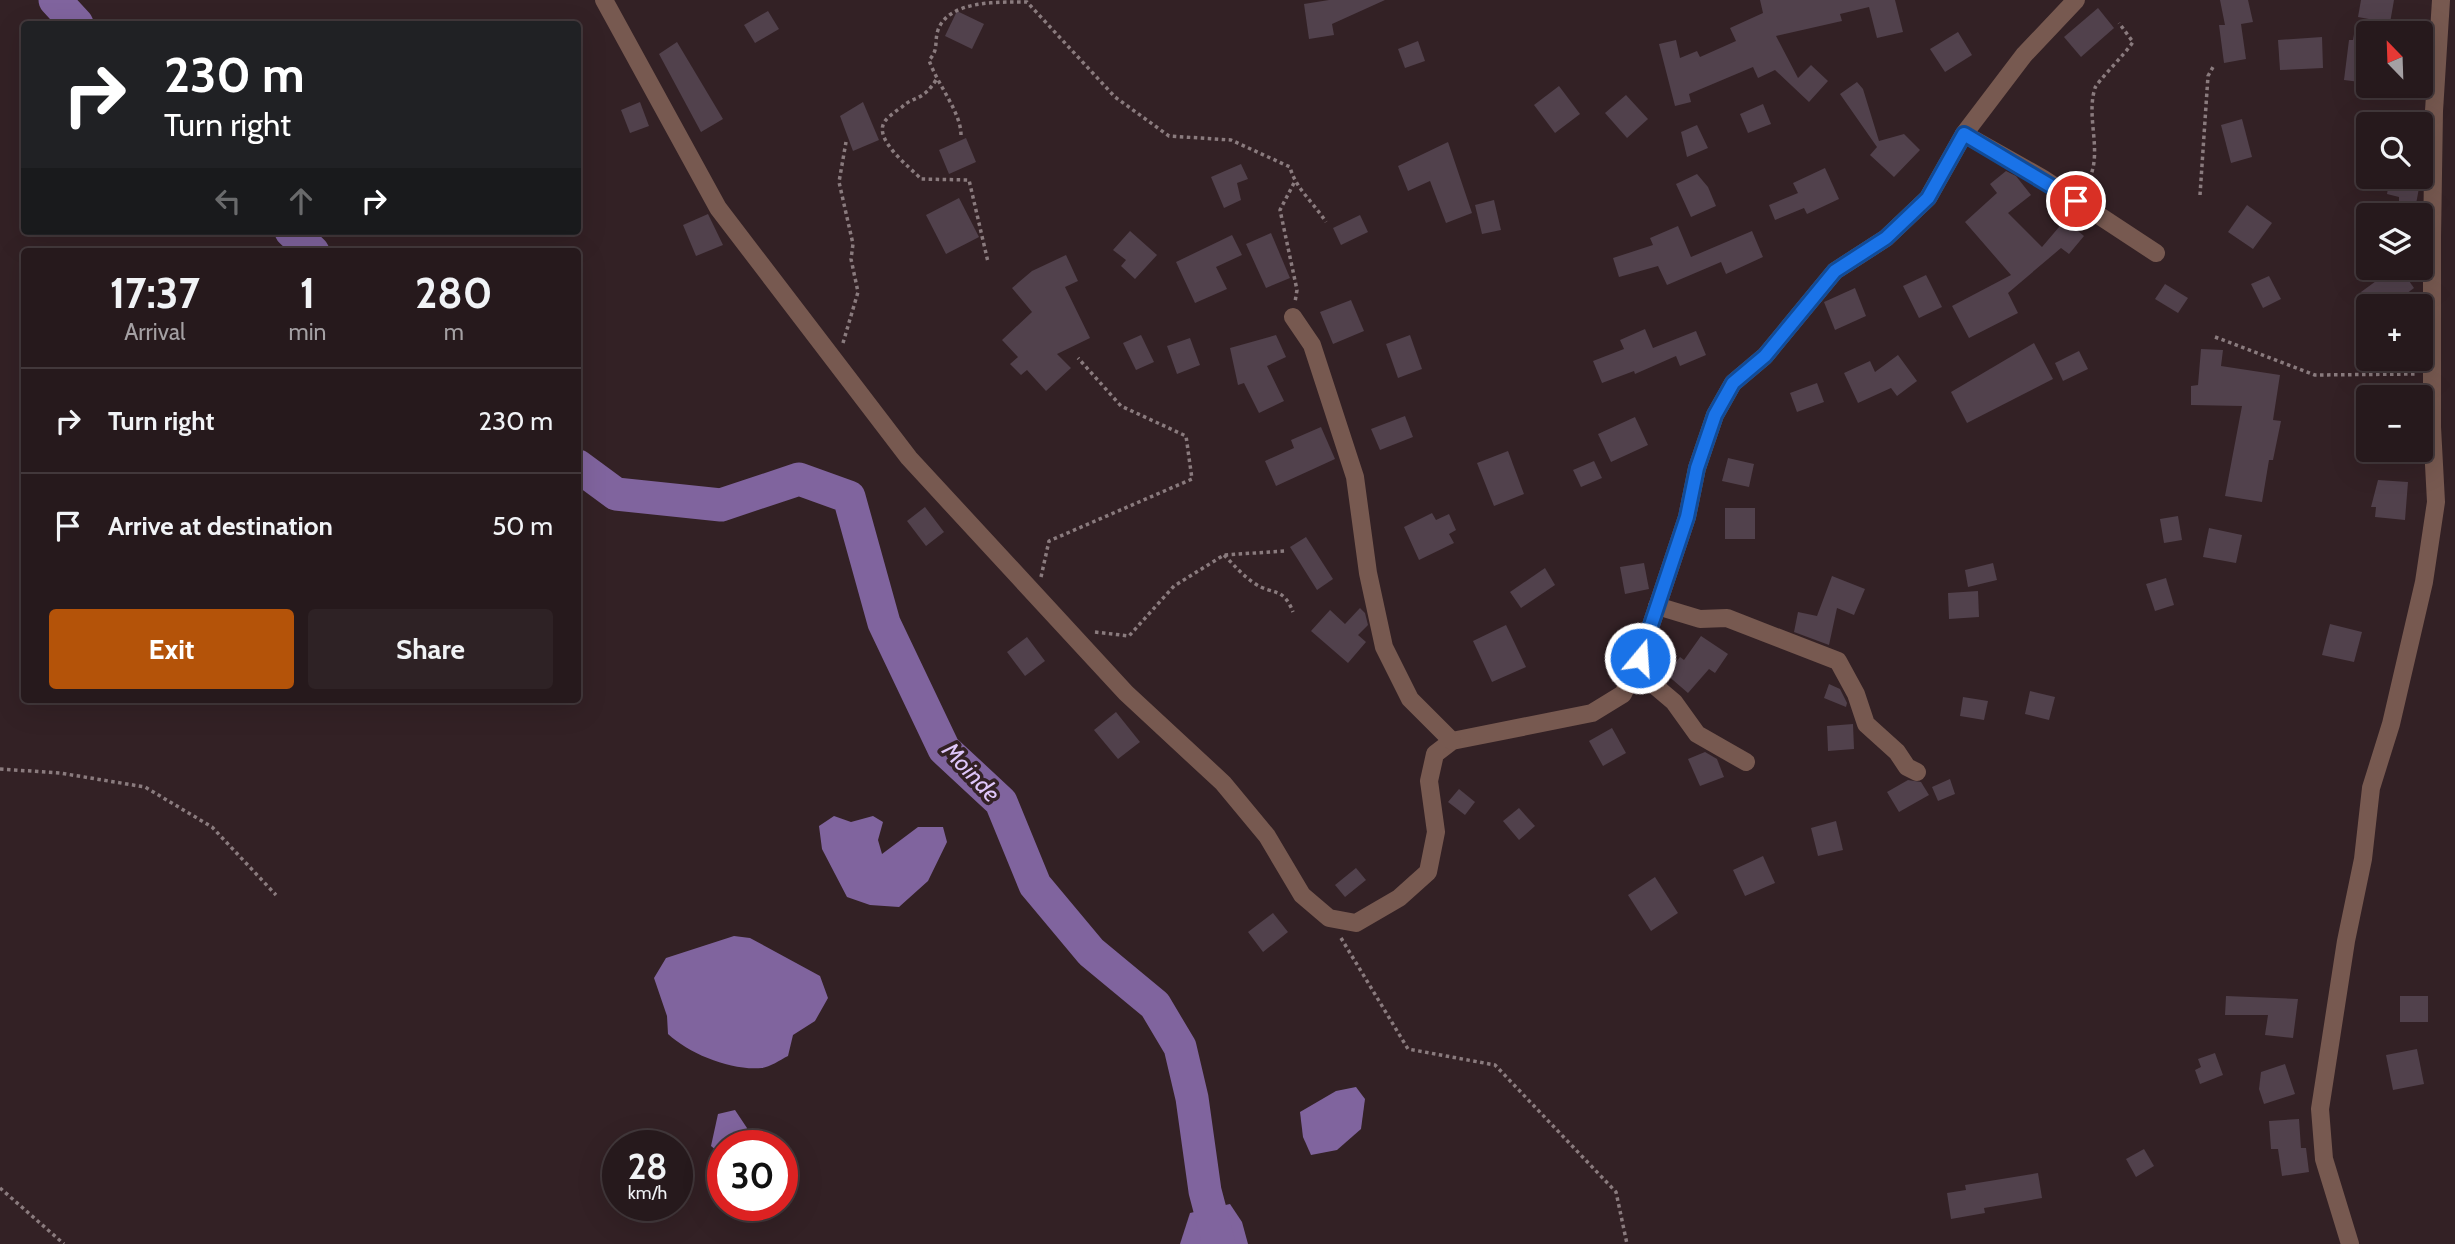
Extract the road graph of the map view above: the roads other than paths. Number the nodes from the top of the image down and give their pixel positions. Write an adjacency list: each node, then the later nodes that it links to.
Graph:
1 (604, 0): 9 (street)
2 (2076, 0): 4 (street)
3 (2441, 0): 12 (street)
4 (1964, 134): 5 (street); 7 (street)
5 (2156, 253)
6 (1293, 317): 9 (street)
7 (1657, 606): 8 (street); 11 (street)
8 (1635, 669): 9 (street); 10 (street)
9 (1452, 741)
10 (1746, 762)
11 (1917, 772)
12 (2350, 1244)

